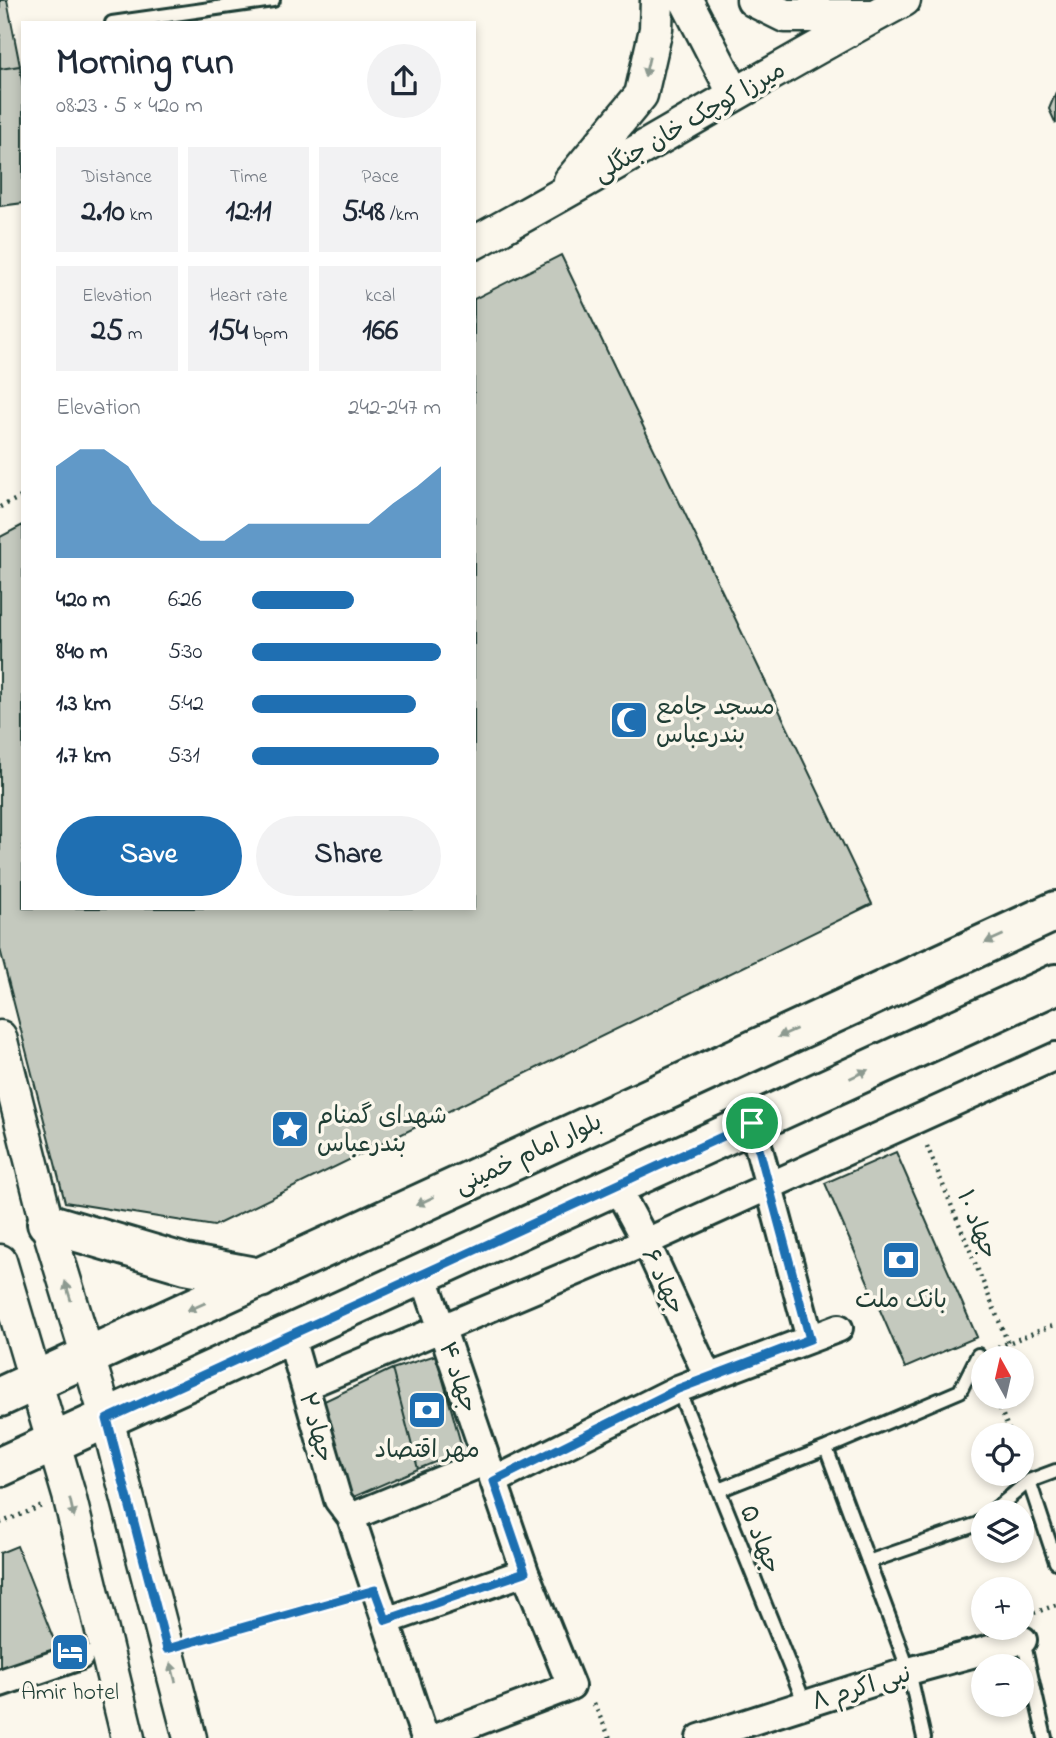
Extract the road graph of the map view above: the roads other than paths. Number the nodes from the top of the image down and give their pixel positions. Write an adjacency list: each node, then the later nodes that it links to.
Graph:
1 (272, 0): 7 (lane)
2 (657, 0): 9 (street, one-way to 9)
3 (686, 0): 8 (street)
4 (753, 0): 6 (street)
5 (904, 0): 6 (street, میرزا کوچک خان جنگلی)
6 (874, 16): 8 (street, میرزا کوچک خان جنگلی)
7 (157, 20)
8 (734, 93): 9 (street, میرزا کوچک خان جنگلی)
9 (555, 199): 10 (street, میرزا کوچک خان جنگلی)
10 (476, 242)
11 (1056, 911): 22 (main road, بلوار امام خمینی, one-way to 22)
12 (1054, 992): 15 (main road, one-way to 12)
13 (0, 1037): 18 (street)
14 (1056, 1056): 17 (street)
15 (752, 1123): 16 (main road); 17 (street)
16 (616, 1186): 19 (street, جهاد ۶); 21 (main road)
17 (769, 1186): 19 (street); 26 (street)
18 (47, 1223): 22 (main road); 27 (street, one-way to 18)
19 (646, 1242): 24 (street); 29 (street, جهاد ۶)
20 (0, 1261): 30 (street)
21 (423, 1274): 24 (street, جهاد ۴); 25 (main road)
22 (260, 1278): 27 (main road, بلوار امام خمینی, one-way to 27)
23 (839, 1328): 26 (street)
24 (442, 1329): 31 (street); 38 (street, جهاد ۴)
25 (290, 1335): 31 (street, جهاد ۲); 34 (main road)
26 (810, 1339): 29 (street)
27 (88, 1356): 30 (main road, بلوار امام خمینی); 34 (street)
28 (971, 1369): 36 (lane)
29 (708, 1377): 32 (street)
30 (37, 1381): 33 (main road, بلوار امام خمینی); 35 (street)
31 (305, 1386): 45 (street, جهاد ۲)
32 (678, 1389): 38 (street); 43 (lane, جهاد ۵)
33 (0, 1397)
34 (107, 1419): 35 (main road); 58 (street, one-way to 34)
35 (54, 1442): 37 (main road); 57 (street, one-way to 57)
36 (825, 1448): 43 (lane); 47 (lane)
37 (0, 1467)
38 (491, 1471): 45 (street); 49 (street, جهاد ۴)
39 (1056, 1471): 40 (lane)
40 (1034, 1479)
41 (1023, 1486): 44 (lane)
42 (1031, 1486): 48 (lane)
43 (719, 1490): 55 (lane, جهاد ۵)
44 (1006, 1500)
45 (351, 1517): 50 (street, جهاد ۲)
46 (971, 1526): 47 (lane)
47 (868, 1562): 53 (lane)
48 (1056, 1562)
49 (525, 1572): 50 (street); 56 (street, جهاد ۴)
50 (386, 1620): 56 (street, جهاد ۲)
51 (1023, 1640): 53 (street, نبی اکرم ۸); 61 (lane)
52 (80, 1656): 54 (street)
53 (909, 1671): 55 (street, نبی اکرم ۸); 60 (lane)
54 (0, 1684)
55 (804, 1704): 59 (street, نبی اکرم ۸)
56 (438, 1737)
57 (128, 1738)
58 (190, 1738)
59 (700, 1738)
60 (924, 1738)
61 (1045, 1738)

